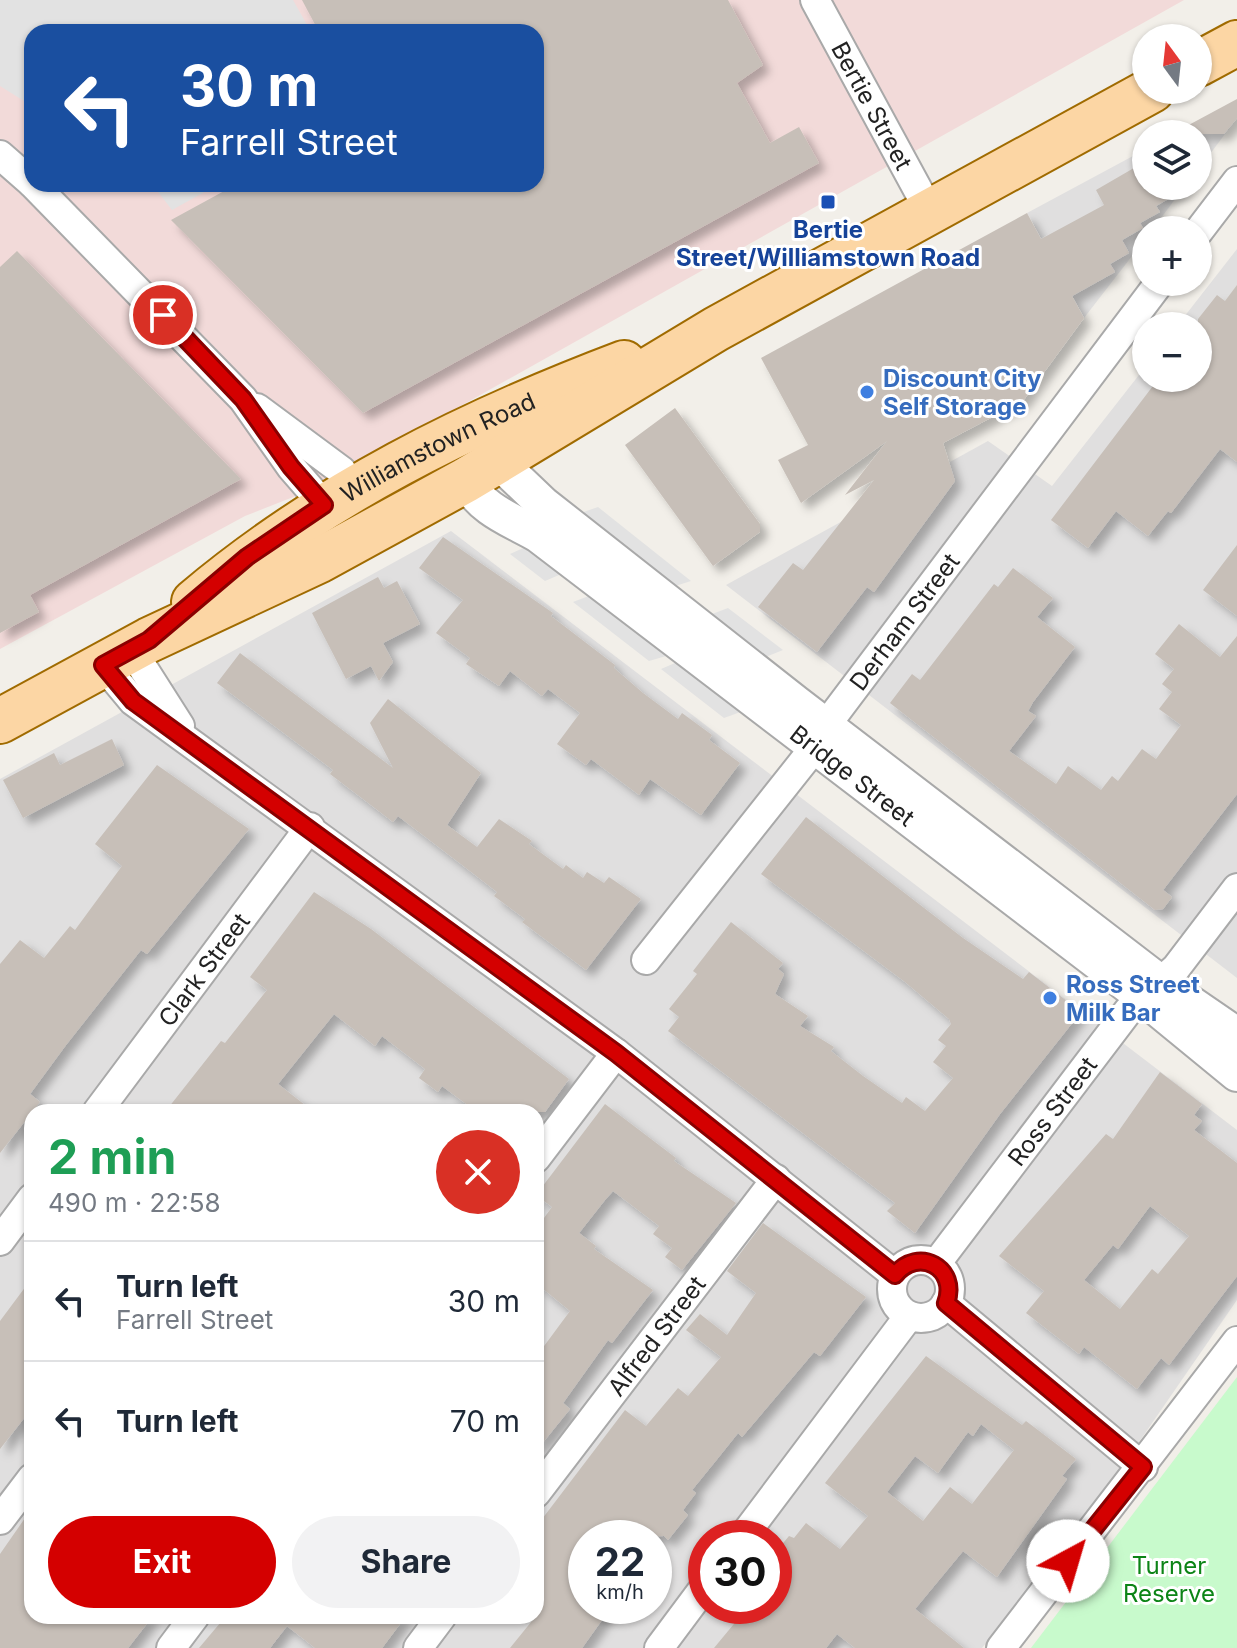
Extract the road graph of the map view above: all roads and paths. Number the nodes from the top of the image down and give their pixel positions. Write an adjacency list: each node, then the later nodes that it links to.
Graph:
1 (815, 0): 9 (street, Bertie Street)
2 (1237, 43): 3 (main road)
3 (1212, 56)
4 (1132, 101): 9 (main road, Williamstown Road)
5 (0, 155): 6 (street)
6 (24, 175)
7 (1237, 181): 10 (street)
8 (42, 192): 15 (street)
9 (930, 212): 12 (main road, Williamstown Road)
10 (1210, 216)
11 (1150, 296): 19 (street, Derham Street)
12 (716, 329): 13 (main road, Williamstown Road); 14 (main road, Williamstown Road)
13 (459, 432): 14 (main road); 15 (main road, Williamstown Road)
14 (482, 471): 16 (main road, Williamstown Road); 19 (street, Bridge Street)
15 (337, 497): 16 (main road); 17 (main road, Williamstown Road)
16 (357, 540): 17 (main road, Williamstown Road)
17 (128, 651): 18 (main road, Williamstown Road); 20 (street)
18 (0, 721)
19 (821, 736): 22 (street, Derham Street); 23 (street, Bridge Street)
20 (310, 827): 25 (street); 27 (street, Clark Street)
21 (1237, 888): 23 (street, Ross Street)
22 (646, 960)
23 (1152, 990): 24 (street, Bridge Street); 26 (street, Bridge Street); 32 (street, Ross Street)
24 (1237, 1035)
25 (616, 1053): 28 (street); 29 (street)
26 (1237, 1074)
27 (103, 1104)
28 (544, 1148)
29 (776, 1179): 33 (street); 38 (street, Alfred Street)
30 (24, 1209): 31 (street)
31 (0, 1241)
32 (936, 1264): 33 (street); 34 (street)
33 (895, 1275): 35 (street)
34 (946, 1303): 35 (street); 37 (street)
35 (909, 1316): 41 (street)
36 (1237, 1341): 37 (street)
37 (1143, 1467): 48 (street)
38 (544, 1483)
39 (24, 1488): 40 (street)
40 (0, 1520)
41 (756, 1520)
42 (688, 1609): 47 (street)
43 (189, 1624): 45 (street)
44 (436, 1624): 46 (street)
45 (171, 1648)
46 (418, 1648)
47 (659, 1648)
48 (1001, 1648)

